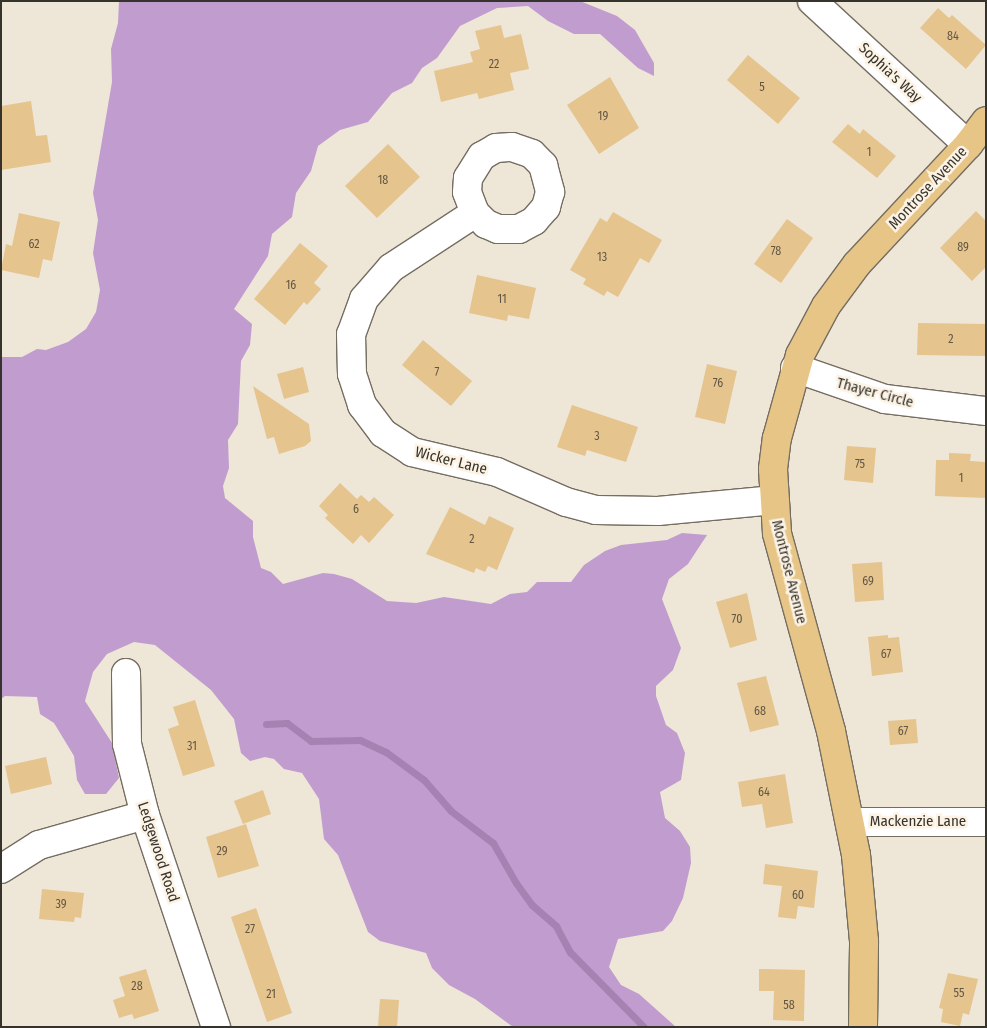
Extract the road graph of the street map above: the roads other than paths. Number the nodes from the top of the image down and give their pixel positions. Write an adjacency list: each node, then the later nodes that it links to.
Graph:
1 (812, 1): 3 (street, Sophia's Way)
2 (986, 121): 3 (main road, Montrose Avenue)
3 (968, 145): 5 (main road, Montrose Avenue)
4 (474, 213): 7 (street, Wicker Lane)
5 (795, 368): 6 (street, Thayer Circle); 7 (main road, Montrose Avenue)
6 (986, 411)
7 (774, 500): 10 (main road, Montrose Avenue)
8 (126, 673): 9 (street, Ledgewood Road)
9 (145, 815): 12 (street); 13 (street, Ledgewood Road)
10 (851, 822): 11 (street, Mackenzie Lane); 14 (main road, Montrose Avenue)
11 (986, 822)
12 (1, 869)
13 (216, 1027)
14 (862, 1027)

